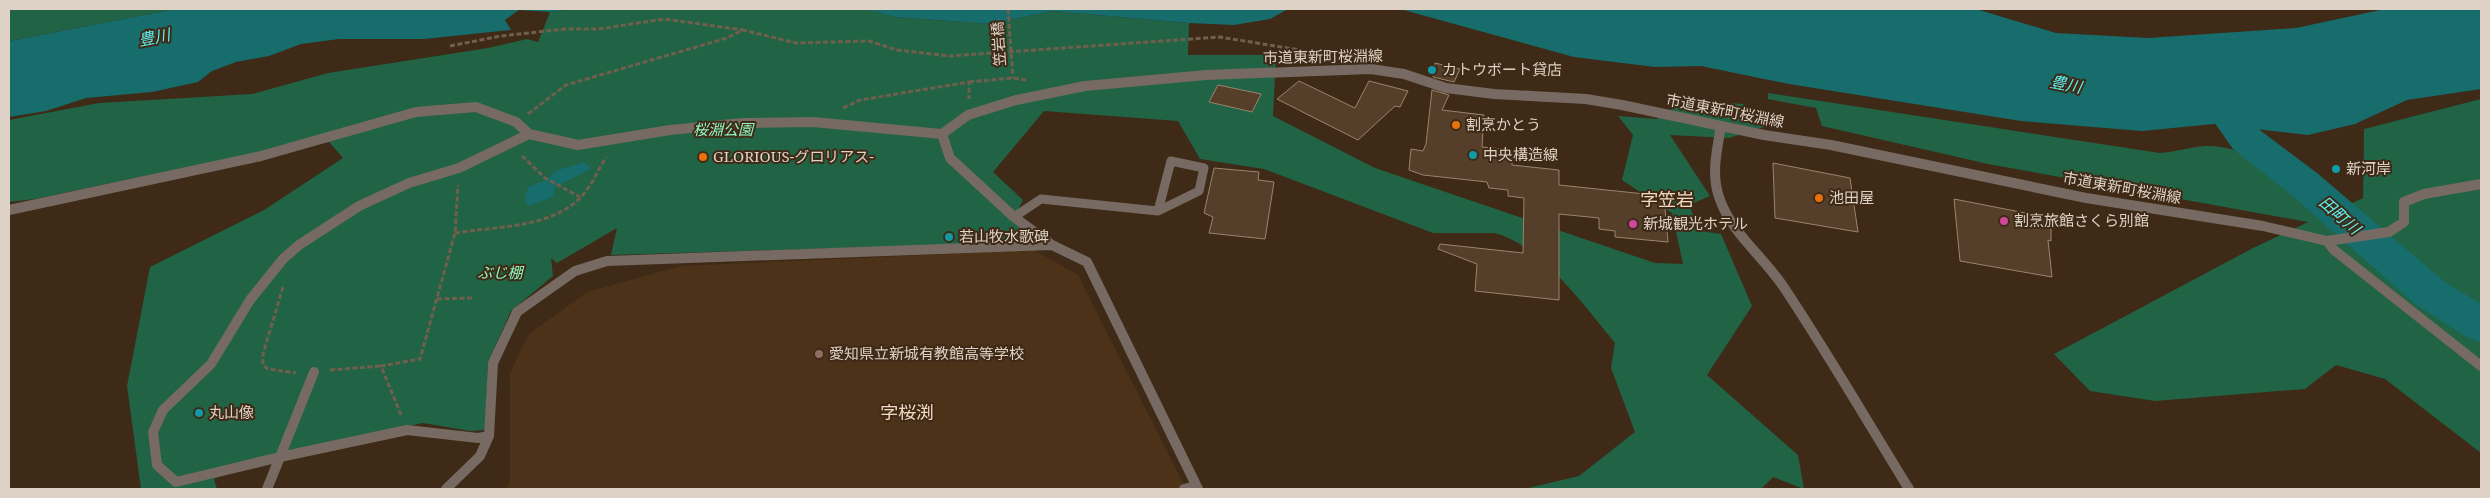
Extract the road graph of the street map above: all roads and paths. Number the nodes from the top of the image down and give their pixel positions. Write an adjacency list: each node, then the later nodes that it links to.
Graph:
1 (1008, 9): 5 (path, 笠岩橋, bridge)
2 (744, 30): 3 (path); 4 (path); 7 (path)
3 (450, 46)
4 (1326, 54)
5 (969, 82): 6 (path); 8 (path)
6 (968, 115): 9 (street, 市道東新町桜淵線); 11 (street, 市道東新町桜淵線)
7 (516, 122): 10 (street); 17 (street)
8 (813, 122): 11 (street); 12 (street)
9 (1721, 126): 21 (street, 市道東新町桜淵線); 36 (street)
10 (529, 134): 12 (street); 13 (street)
11 (942, 134): 19 (street)
12 (607, 142): 16 (path)
13 (508, 144): 14 (street); 16 (path)
14 (459, 168): 20 (path); 31 (street)
15 (2481, 184): 21 (street, 市道東新町桜淵線)
16 (580, 198): 20 (path)
17 (9, 210)
18 (1158, 211): 18 (lane); 19 (lane)
19 (1014, 217): 22 (street)
20 (455, 233): 25 (path)
21 (2327, 241): 27 (street)
22 (1052, 245): 30 (street); 32 (street)
23 (284, 284): 28 (path)
24 (473, 298): 25 (path)
25 (437, 299): 26 (path)
26 (382, 366): 28 (path); 29 (path)
27 (2481, 366)
28 (314, 372): 31 (street)
29 (407, 430): 30 (street); 31 (street)
30 (488, 436): 34 (street)
31 (280, 457): 33 (street)
32 (1197, 488): 35 (street)
33 (267, 489)
34 (446, 489)
35 (1184, 489)
36 (1909, 489)

